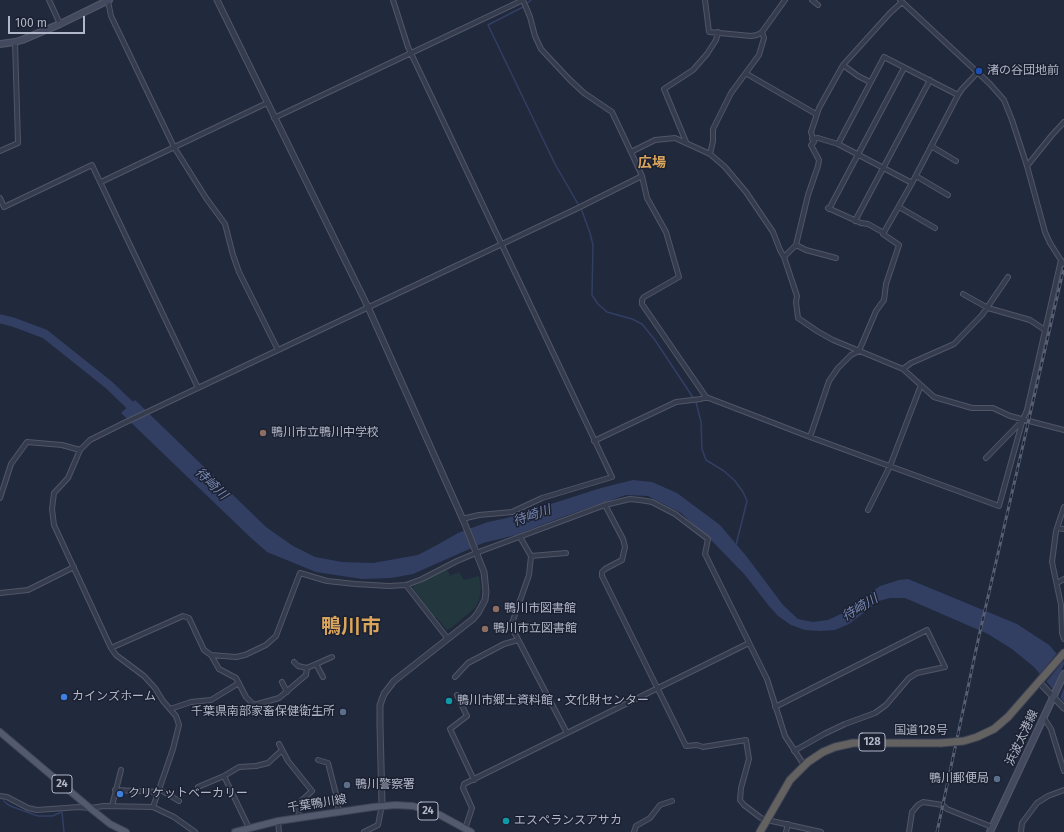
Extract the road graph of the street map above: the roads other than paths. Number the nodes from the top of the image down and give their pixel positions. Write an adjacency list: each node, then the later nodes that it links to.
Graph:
1 (49, 0): 12 (street)
2 (108, 0): 12 (main road); 33 (street)
3 (217, 0): 25 (street)
4 (393, 0): 17 (street)
5 (705, 0): 13 (street)
6 (785, 0): 14 (street)
7 (812, 0): 11 (street)
8 (909, 0): 10 (street)
9 (523, 1): 17 (street); 35 (street)
10 (902, 2): 18 (street); 20 (street)
11 (818, 5)
12 (60, 24): 15 (main road)
13 (718, 32): 14 (street); 30 (street)
14 (762, 32): 21 (street)
15 (14, 42): 16 (main road); 34 (street)
16 (2, 44)
17 (411, 53): 27 (street); 51 (street)
18 (843, 65): 23 (street); 26 (street)
19 (904, 68): 22 (street); 23 (street); 37 (street)
20 (978, 72): 24 (street); 39 (street)
21 (747, 74): 26 (street); 36 (street)
22 (930, 80): 24 (street); 40 (street)
23 (870, 82): 31 (street)
24 (958, 95): 32 (street)
25 (267, 103): 27 (street); 33 (street)
26 (816, 114): 29 (street)
27 (274, 118): 59 (street)
28 (1064, 122): 39 (street)
29 (812, 139): 31 (street); 52 (street)
30 (686, 142): 35 (street); 36 (street)
31 (838, 144): 37 (street)
32 (931, 146): 38 (street); 42 (street)
33 (174, 147): 43 (street); 62 (street)
34 (0, 151)
35 (631, 152): 41 (street)
36 (710, 154): 53 (street)
37 (859, 155): 40 (street); 48 (street)
38 (956, 161)
39 (1027, 166): 55 (street)
40 (884, 168): 44 (street); 48 (street)
41 (642, 176): 51 (street); 67 (street)
42 (916, 176): 44 (street); 45 (street)
43 (100, 182): 46 (street); 66 (street)
44 (912, 183): 47 (street)
45 (948, 195)
46 (0, 198)
47 (899, 206): 49 (street); 50 (street)
48 (855, 220): 50 (street)
49 (936, 228)
50 (884, 232): 63 (street)
51 (502, 245): 59 (street); 71 (street)
52 (796, 245): 53 (street); 54 (street)
53 (784, 257): 63 (street)
54 (836, 258)
55 (1061, 260): 56 (street); 61 (street)
56 (1064, 265)
57 (1008, 277): 60 (street)
58 (963, 294): 60 (street)
59 (368, 307): 62 (street); 79 (street)
60 (988, 308): 61 (street); 64 (street)
61 (1045, 330): 68 (street)
62 (278, 350): 66 (street)
63 (859, 351): 64 (street); 70 (street)
64 (903, 369): 65 (street)
65 (921, 384): 68 (street); 74 (street)
66 (198, 388): 72 (street)
67 (706, 397): 70 (street); 71 (street)
68 (1023, 419): 69 (street); 73 (street); 74 (street)
69 (1064, 430)
70 (810, 437): 74 (street)
71 (594, 441): 79 (street)
72 (80, 450): 75 (street); 86 (street)
73 (986, 458)
74 (890, 466): 78 (street)
75 (0, 498)
76 (605, 505): 82 (street); 94 (street); 108 (street)
77 (1064, 507): 80 (street)
78 (868, 510)
79 (463, 521): 83 (street)
80 (1057, 528): 81 (street); 88 (street)
81 (1064, 529)
82 (520, 537): 83 (street); 85 (street)
83 (476, 552): 89 (street); 91 (street)
84 (566, 553): 85 (street)
85 (532, 556): 93 (street)
86 (74, 567): 90 (street); 95 (street)
87 (1064, 578): 88 (street)
88 (1057, 583): 92 (street)
89 (406, 585): 91 (street); 97 (street)
90 (0, 593)
91 (448, 639): 134 (street)
92 (1064, 639)
93 (518, 640): 104 (street); 117 (street)
94 (749, 643): 108 (street); 112 (street)
95 (112, 648): 97 (street); 114 (street)
96 (1064, 653): 105 (highway, 国道128号 / 128)
97 (211, 655): 107 (street)
98 (332, 657): 100 (street)
99 (294, 662): 101 (street)
100 (316, 664): 101 (street); 103 (street)
101 (307, 668): 109 (street)
102 (1064, 674): 110 (main road, 浜波太港線)
103 (323, 677)
104 (456, 677)
105 (1041, 680): 110 (street); 122 (highway, 国道128号 / 128, bridge)
106 (282, 682): 109 (street)
107 (239, 683): 109 (street); 114 (street)
108 (658, 688): 117 (street); 140 (street)
109 (287, 692)
110 (1054, 694): 113 (street); 115 (main road, 浜波太港線)
111 (457, 695): 126 (street)
112 (775, 707): 120 (street); 120 (street)
113 (1064, 708)
114 (170, 709): 130 (street)
115 (1044, 718): 124 (street); 145 (main road, 浜波太港線)
116 (0, 732): 137 (main road, 24)
117 (567, 733): 126 (street)
118 (278, 744): 119 (street)
119 (281, 751): 125 (street); 139 (street)
120 (794, 751): 122 (street)
121 (318, 760): 138 (street)
122 (804, 765): 140 (highway, 国道128号 / 128)
123 (121, 770): 128 (street)
124 (1064, 771)
125 (224, 776): 127 (street); 143 (street)
126 (474, 780): 148 (street)
127 (198, 786)
128 (116, 790): 130 (street); 135 (street)
129 (1064, 790): 158 (street)
130 (158, 791): 132 (street); 136 (street)
131 (0, 796): 137 (street)
132 (179, 801)
133 (672, 801): 153 (street)
134 (382, 805): 138 (main road, 千葉鴨川線 / 24); 147 (street); 148 (main road, 千葉鴨川線 / 24)
135 (112, 806): 136 (street); 137 (street)
136 (153, 807): 150 (street)
137 (90, 808): 149 (main road, 24)
138 (339, 812): 139 (main road, 千葉鴨川線 / 24)
139 (299, 818): 141 (main road, 千葉鴨川線 / 24)
140 (767, 820): 142 (street); 154 (highway, 国道128号 / 128)
141 (278, 821): 144 (main road, 千葉鴨川線 / 24); 151 (street)
142 (788, 824): 155 (street); 156 (street)
143 (249, 828): 144 (main road, 千葉鴨川線 / 24); 146 (main road, 千葉鴨川線 / 24)
144 (259, 829)
145 (991, 830): 157 (street)
146 (239, 831)
147 (370, 831): 152 (street)
148 (468, 831)
149 (126, 832)
150 (195, 832)
151 (279, 832)
152 (364, 832)
153 (634, 832)
154 (760, 832)
155 (786, 832)
156 (821, 832)
157 (909, 832)
158 (1021, 832)

